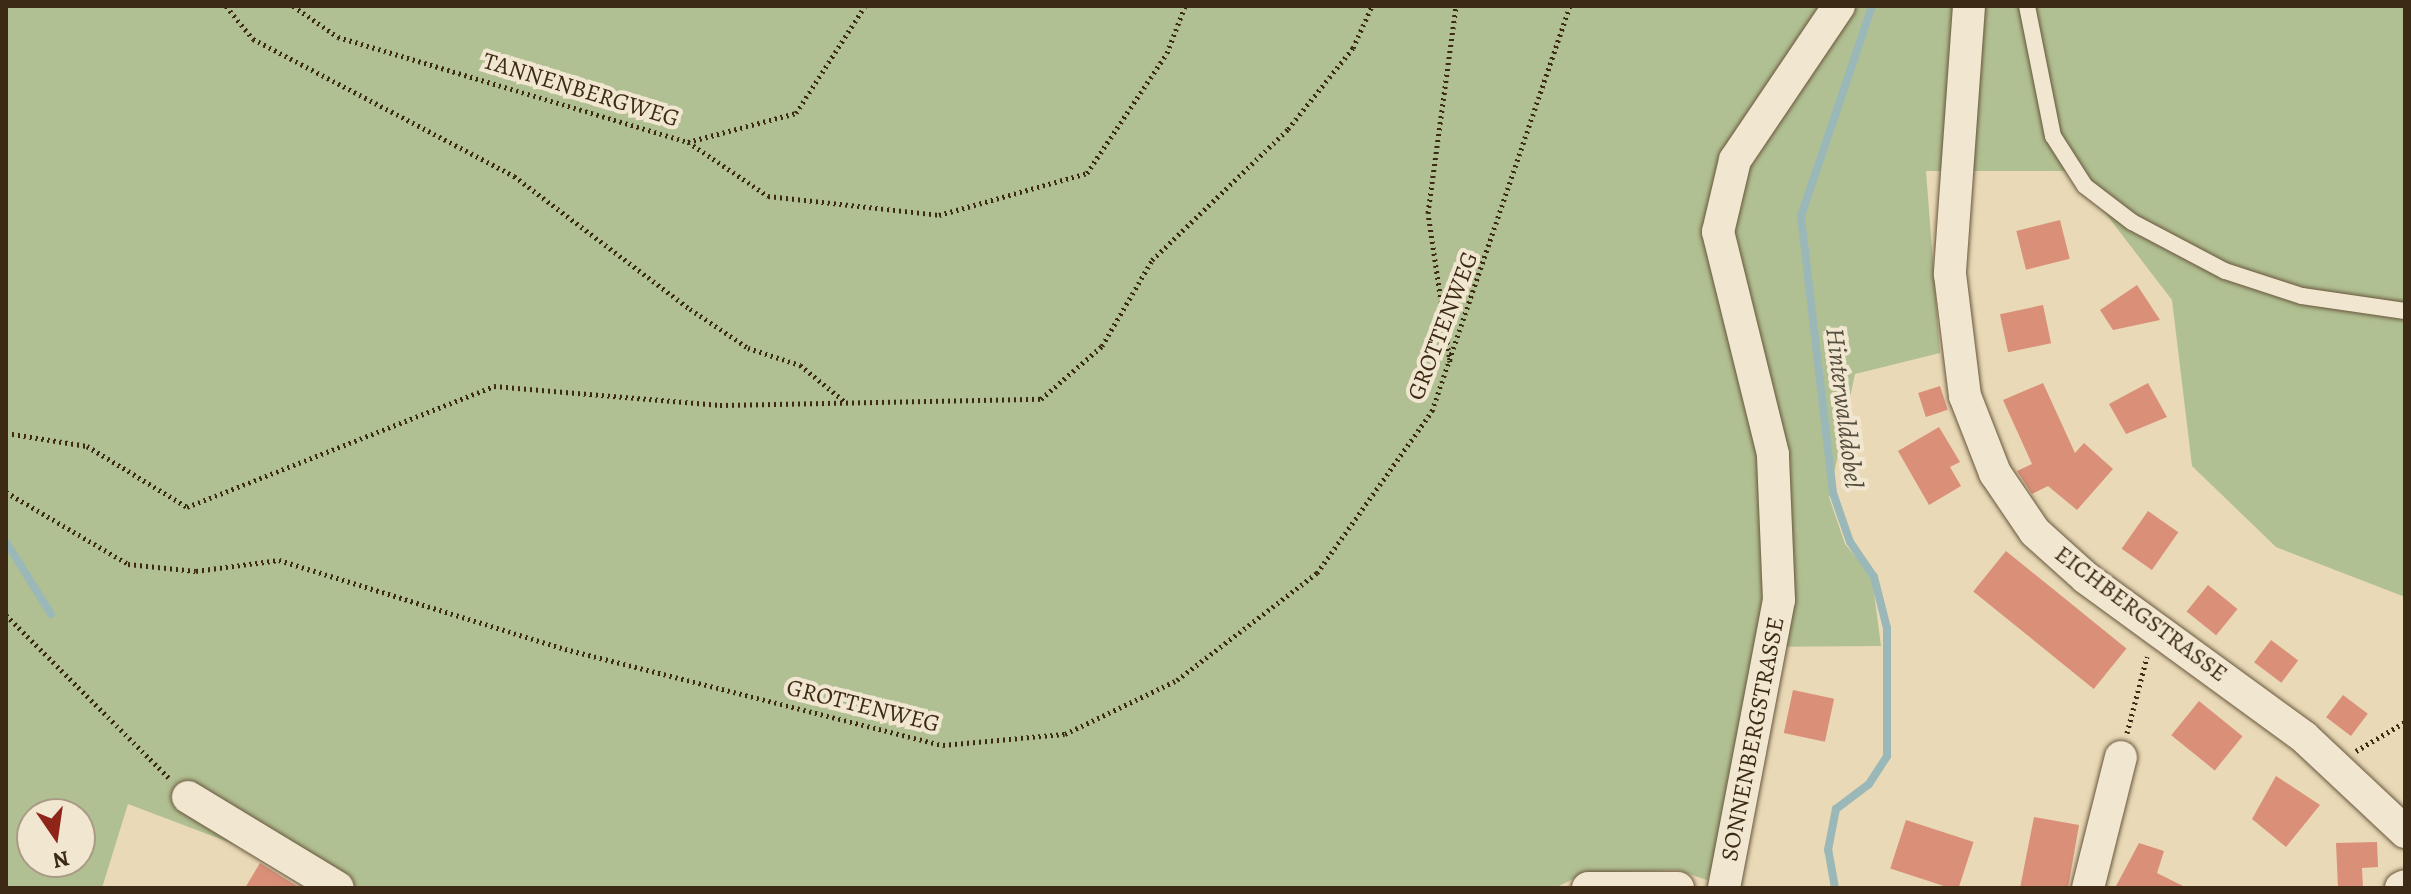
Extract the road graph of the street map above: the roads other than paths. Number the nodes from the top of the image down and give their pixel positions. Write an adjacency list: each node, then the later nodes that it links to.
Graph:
1 (1839, 6): 11 (street, SONNENBERGSTRASSE)
2 (1969, 6): 7 (street, EICHBERGSTRASSE)
3 (2027, 6): 4 (lane)
4 (2405, 311)
5 (2121, 757): 12 (street)
6 (188, 797): 8 (street)
7 (2405, 832)
8 (338, 888)
9 (1588, 888): 10 (street)
10 (1678, 888)
11 (1724, 888)
12 (2088, 888)

